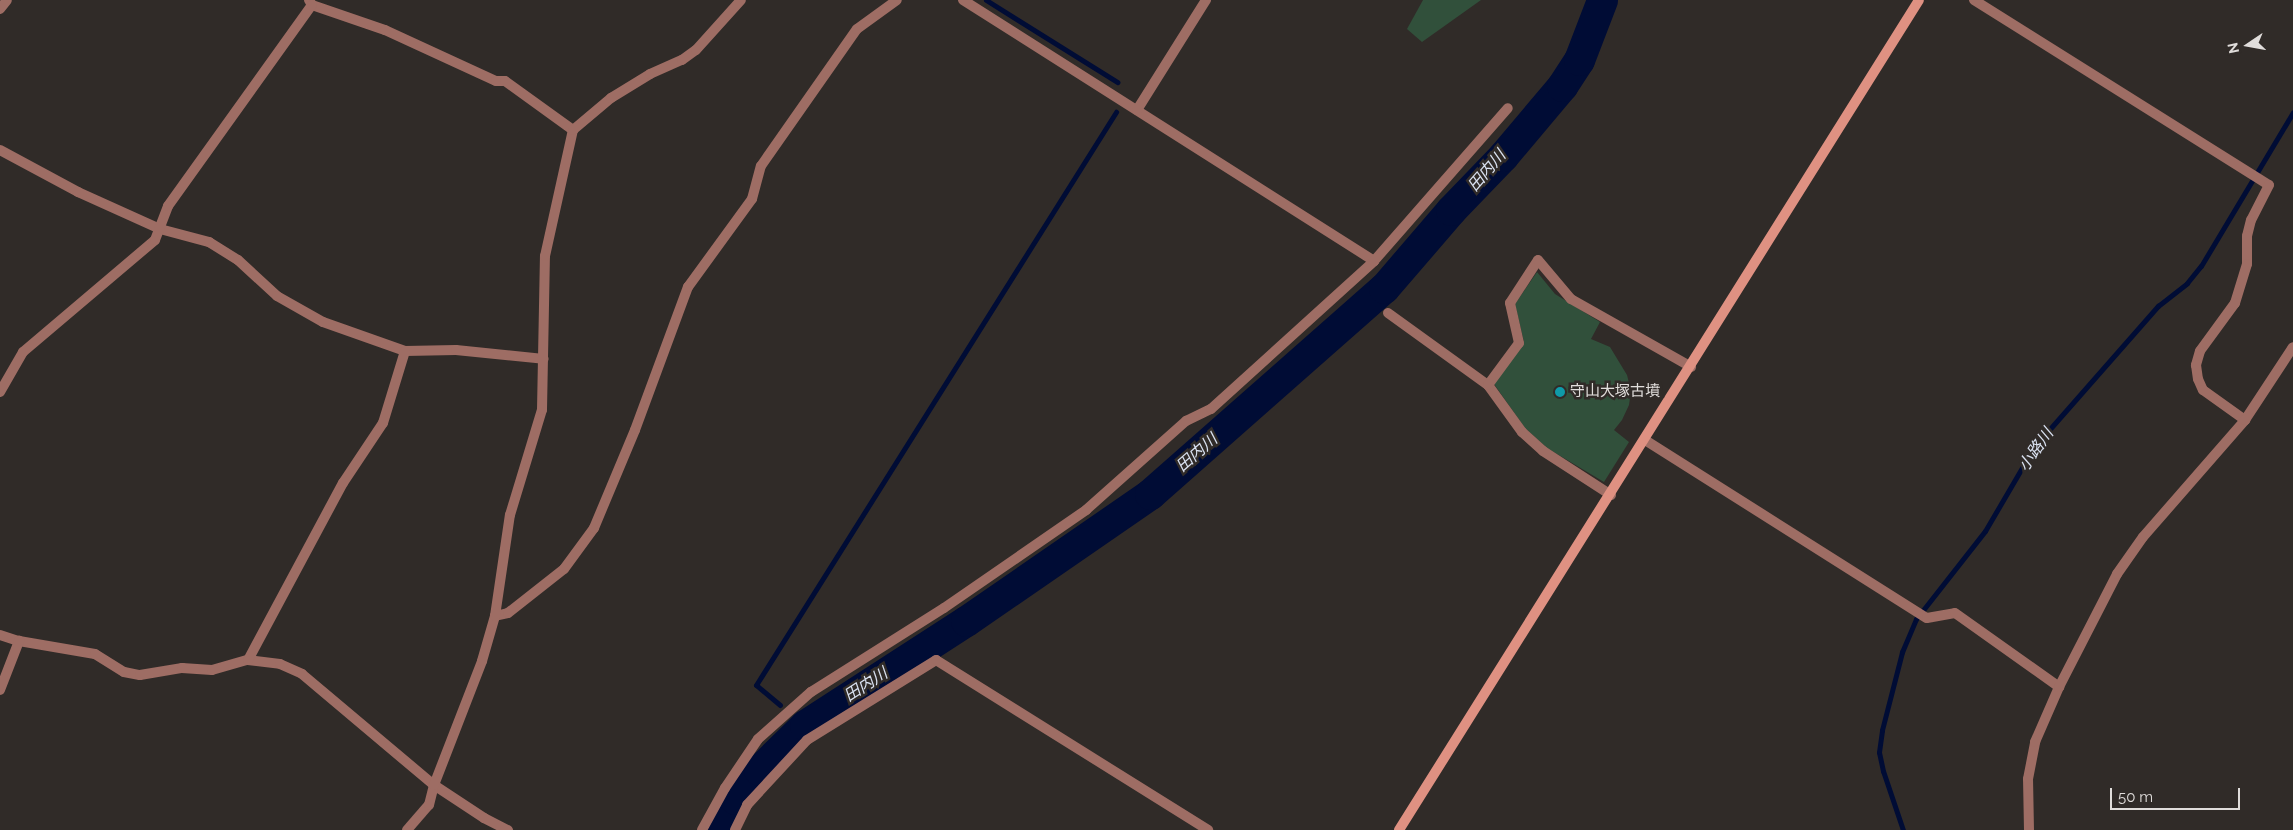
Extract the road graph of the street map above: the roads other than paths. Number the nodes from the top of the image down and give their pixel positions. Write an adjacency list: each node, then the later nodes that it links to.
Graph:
1 (7, 0): 9 (street)
2 (741, 0): 12 (street)
3 (897, 0): 26 (street)
4 (963, 0): 11 (street)
5 (1206, 0): 11 (street)
6 (1919, 0): 20 (street)
7 (1974, 0): 23 (street)
8 (310, 2): 12 (street); 14 (street)
9 (0, 9)
10 (1508, 108): 15 (street)
11 (1137, 110): 15 (street)
12 (573, 130): 19 (street)
13 (0, 150): 14 (street)
14 (160, 229): 18 (street); 22 (street)
15 (1374, 261): 35 (street)
16 (1388, 313): 21 (street)
17 (2293, 347): 23 (street)
18 (405, 351): 19 (street); 29 (street)
19 (544, 359): 26 (street)
20 (1691, 367): 21 (street); 24 (street)
21 (1488, 385): 25 (street)
22 (0, 392)
23 (2245, 420): 30 (street)
24 (1645, 440): 25 (street); 30 (street)
25 (1611, 495): 38 (street)
26 (495, 616): 32 (street)
27 (0, 635): 28 (street)
28 (19, 641): 29 (street); 31 (street)
29 (248, 660): 32 (street)
30 (2059, 687): 39 (street)
31 (0, 690)
32 (434, 786): 33 (street); 34 (street)
33 (407, 830)
34 (508, 830)
35 (702, 830)
36 (734, 830): 37 (street)
37 (1208, 830)
38 (1399, 830)
39 (2029, 830)

